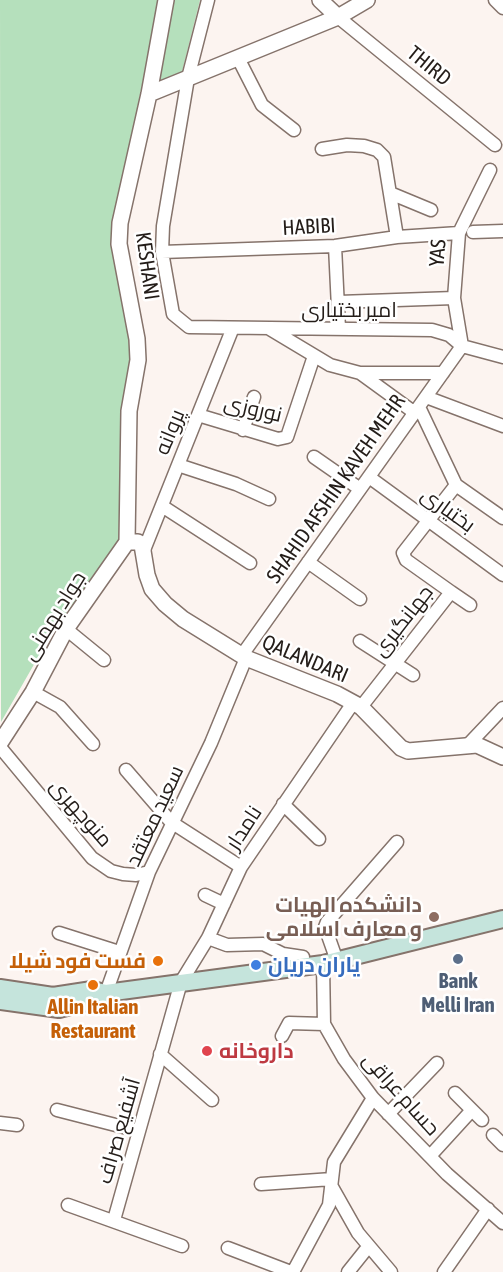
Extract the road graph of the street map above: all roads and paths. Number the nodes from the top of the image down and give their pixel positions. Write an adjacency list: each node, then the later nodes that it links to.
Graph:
1 (166, 0): 10 (street, KESHANI)
2 (208, 0): 9 (street, امیر بختیاری)
3 (320, 0): 7 (street)
4 (367, 0): 7 (street)
5 (495, 0): 6 (street)
6 (503, 8)
7 (338, 17): 8 (street); 12 (street, THIRD)
8 (238, 58): 9 (street); 11 (street)
9 (188, 78): 10 (street); 22 (street, امیر بختیاری)
10 (149, 94): 47 (street, KESHANI)
11 (294, 130)
12 (495, 145)
13 (322, 149): 15 (street)
14 (490, 170): 19 (street, YAS)
15 (390, 193): 16 (street); 20 (street)
16 (431, 210)
17 (503, 231): 18 (street)
18 (473, 232)
19 (459, 233): 20 (street, HABIBI); 23 (street, YAS)
20 (397, 237): 21 (street, HABIBI)
21 (335, 246): 22 (street, HABIBI); 24 (street)
22 (162, 252): 26 (street, امیر بختیاری)
23 (454, 298): 24 (street); 28 (street, YAS)
24 (339, 302): 25 (street)
25 (339, 329): 27 (street, امیر بختیاری); 28 (street, امیر بختیاری)
26 (232, 330): 27 (street, امیر بختیاری); 35 (street, پروانه)
27 (270, 330): 29 (street)
28 (462, 346): 30 (street, امیر بختیاری); 32 (street, SHAHID AFSHIN KAVEH MEHR)
29 (314, 356): 31 (street); 37 (street, نوروزی)
30 (503, 357)
31 (360, 373): 32 (street); 34 (street)
32 (443, 373): 34 (street, SHAHID AFSHIN KAVEH MEHR)
33 (254, 397): 37 (street)
34 (420, 406): 36 (street); 40 (street, SHAHID AFSHIN KAVEH MEHR); 41 (street)
35 (198, 415): 37 (street, نوروزی); 39 (street, پروانه)
36 (503, 426)
37 (243, 430)
38 (314, 457): 42 (street)
39 (178, 465): 43 (street); 44 (street, پروانه)
40 (369, 477): 42 (street, SHAHID AFSHIN KAVEH MEHR); 46 (street, بختیاری)
41 (456, 485): 45 (street); 46 (street, جهانگیری)
42 (360, 489): 49 (street, SHAHID AFSHIN KAVEH MEHR)
43 (269, 499)
44 (162, 506): 48 (street, پروانه); 50 (street)
45 (503, 518)
46 (428, 519): 51 (street, بختیاری); 52 (street, جهانگیری)
47 (128, 542): 48 (street); 55 (street, جواد بهمنی)
48 (144, 550): 57 (street, QALANDARI)
49 (309, 562): 53 (street); 57 (street, SHAHID AFSHIN KAVEH MEHR)
50 (250, 563)
51 (503, 575)
52 (451, 592): 54 (street); 59 (street, جهانگیری)
53 (360, 599)
54 (470, 605)
55 (66, 629): 58 (street); 61 (street, جواد بهمنی)
56 (360, 641): 59 (street)
57 (244, 657): 62 (street, QALANDARI); 70 (street, سعید معتقد)
58 (104, 660)
59 (394, 664): 60 (street); 62 (street, جهانگیری)
60 (413, 675)
61 (33, 692): 64 (street); 65 (street, جواد بهمنی)
62 (357, 705): 66 (street, QALANDARI); 69 (street, نامدار)
63 (503, 708): 66 (street)
64 (93, 744)
65 (0, 745): 74 (street, منوچهری)
66 (467, 746): 67 (street, QALANDARI)
67 (503, 757)
68 (126, 770): 70 (street)
69 (283, 804): 71 (street); 73 (street, نامدار)
70 (171, 822): 73 (street); 74 (street, سعید معتقد)
71 (319, 839)
72 (397, 842): 82 (street, حسام عراقی)
73 (242, 867): 76 (street, نامدار)
74 (149, 872): 80 (street, سعید معتقد)
75 (205, 895): 76 (street)
76 (224, 904): 79 (street, نامدار)
77 (501, 923): 82 (main road)
78 (59, 933): 80 (street)
79 (208, 938): 81 (street); 83 (street, نامدار)
80 (119, 952): 85 (street, سعید معتقد)
81 (303, 957)
82 (330, 963): 83 (main road); 87 (street, حسام عراقی)
83 (180, 982): 85 (main road); 89 (street, آشفیع صراف)
84 (0, 988): 85 (main road)
85 (106, 993): 86 (main road)
86 (0, 1001)
87 (324, 1024): 88 (street); 92 (street, حسام عراقی)
88 (282, 1036)
89 (160, 1054): 93 (street); 100 (street, آشفیع صراف)
90 (437, 1063): 96 (street)
91 (455, 1093): 95 (street)
92 (373, 1098): 96 (street, حسام عراقی); 104 (street)
93 (212, 1100)
94 (57, 1110): 100 (street)
95 (472, 1110): 97 (street); 103 (street)
96 (388, 1114): 103 (street, حسام عراقی)
97 (482, 1120)
98 (0, 1123): 99 (street)
99 (17, 1125)
100 (139, 1131): 108 (street, آشفیع صراف)
101 (493, 1135): 102 (street)
102 (503, 1145)
103 (430, 1156): 107 (street, حسام عراقی)
104 (332, 1182): 105 (street); 110 (street); 112 (street)
105 (261, 1184)
106 (68, 1205): 108 (street)
107 (497, 1213): 115 (street)
108 (114, 1220): 109 (street)
109 (183, 1246)
110 (368, 1247): 113 (street); 114 (street)
111 (228, 1248): 112 (street)
112 (292, 1272)
113 (348, 1272)
114 (391, 1272)
115 (444, 1272)

